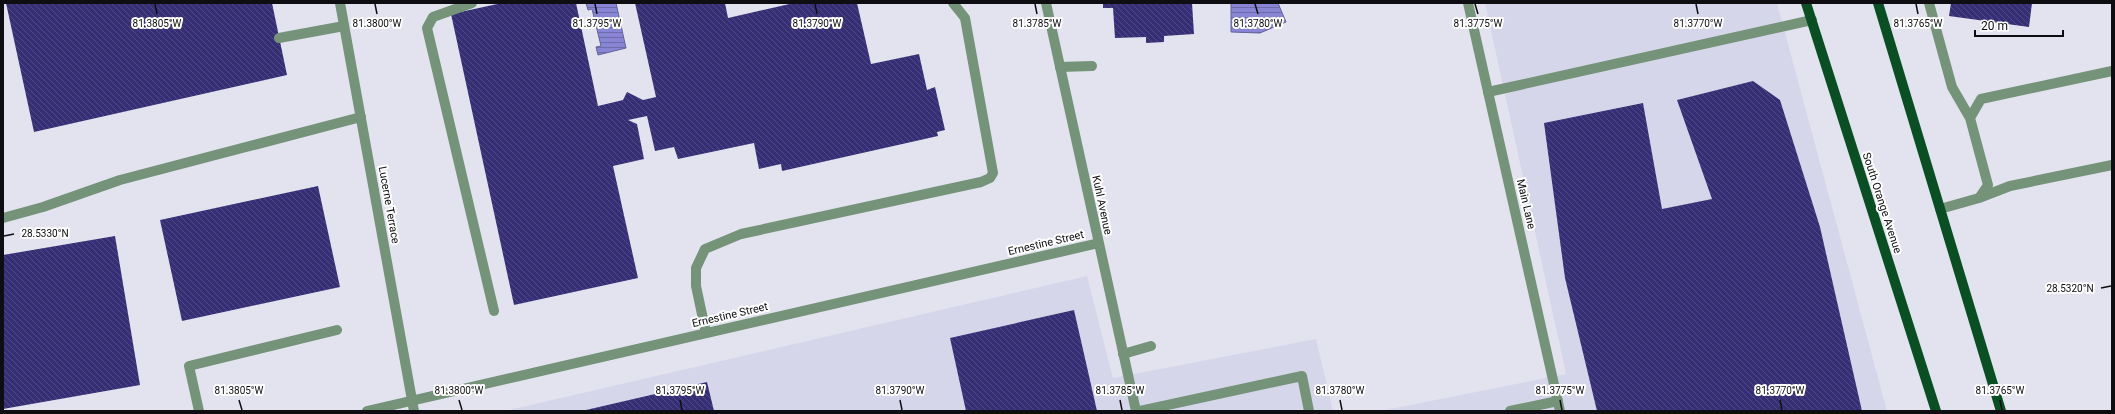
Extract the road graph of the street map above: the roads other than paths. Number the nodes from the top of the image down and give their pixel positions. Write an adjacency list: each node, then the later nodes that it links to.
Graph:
1 (340, 3): 10 (street, Lucerne Terrace)
2 (472, 3): 23 (street)
3 (953, 3): 25 (street)
4 (1046, 3): 13 (street, Kuhl Avenue)
5 (1468, 3): 15 (street, Main Lane)
6 (1806, 3): 9 (main road, South Orange Avenue)
7 (1878, 3): 20 (main road)
8 (1929, 3): 17 (street)
9 (1812, 20): 15 (street); 36 (main road, South Orange Avenue)
10 (344, 26): 11 (street); 16 (street, Lucerne Terrace)
11 (279, 38)
12 (1092, 66): 13 (street)
13 (1060, 67): 22 (street, Kuhl Avenue)
14 (2112, 72): 17 (street)
15 (1488, 92): 29 (street, Main Lane)
16 (361, 117): 21 (street); 28 (street, Lucerne Terrace)
17 (1970, 118): 19 (street)
18 (2112, 165): 19 (street)
19 (1979, 198): 20 (street)
20 (1940, 209): 37 (main road)
21 (4, 218)
22 (1099, 244): 25 (street, Ernestine Street); 27 (street, Kuhl Avenue)
23 (494, 311)
24 (337, 330): 30 (street)
25 (706, 333): 28 (street, Ernestine Street)
26 (1151, 346): 27 (street)
27 (1123, 354): 32 (street, Kuhl Avenue)
28 (413, 406): 31 (street, Ernestine Street)
29 (1559, 406): 35 (street)
30 (199, 411)
31 (367, 411)
32 (1136, 411)
33 (1140, 411): 34 (street)
34 (1309, 411)
35 (1510, 411)
36 (1935, 411)
37 (2001, 411)

